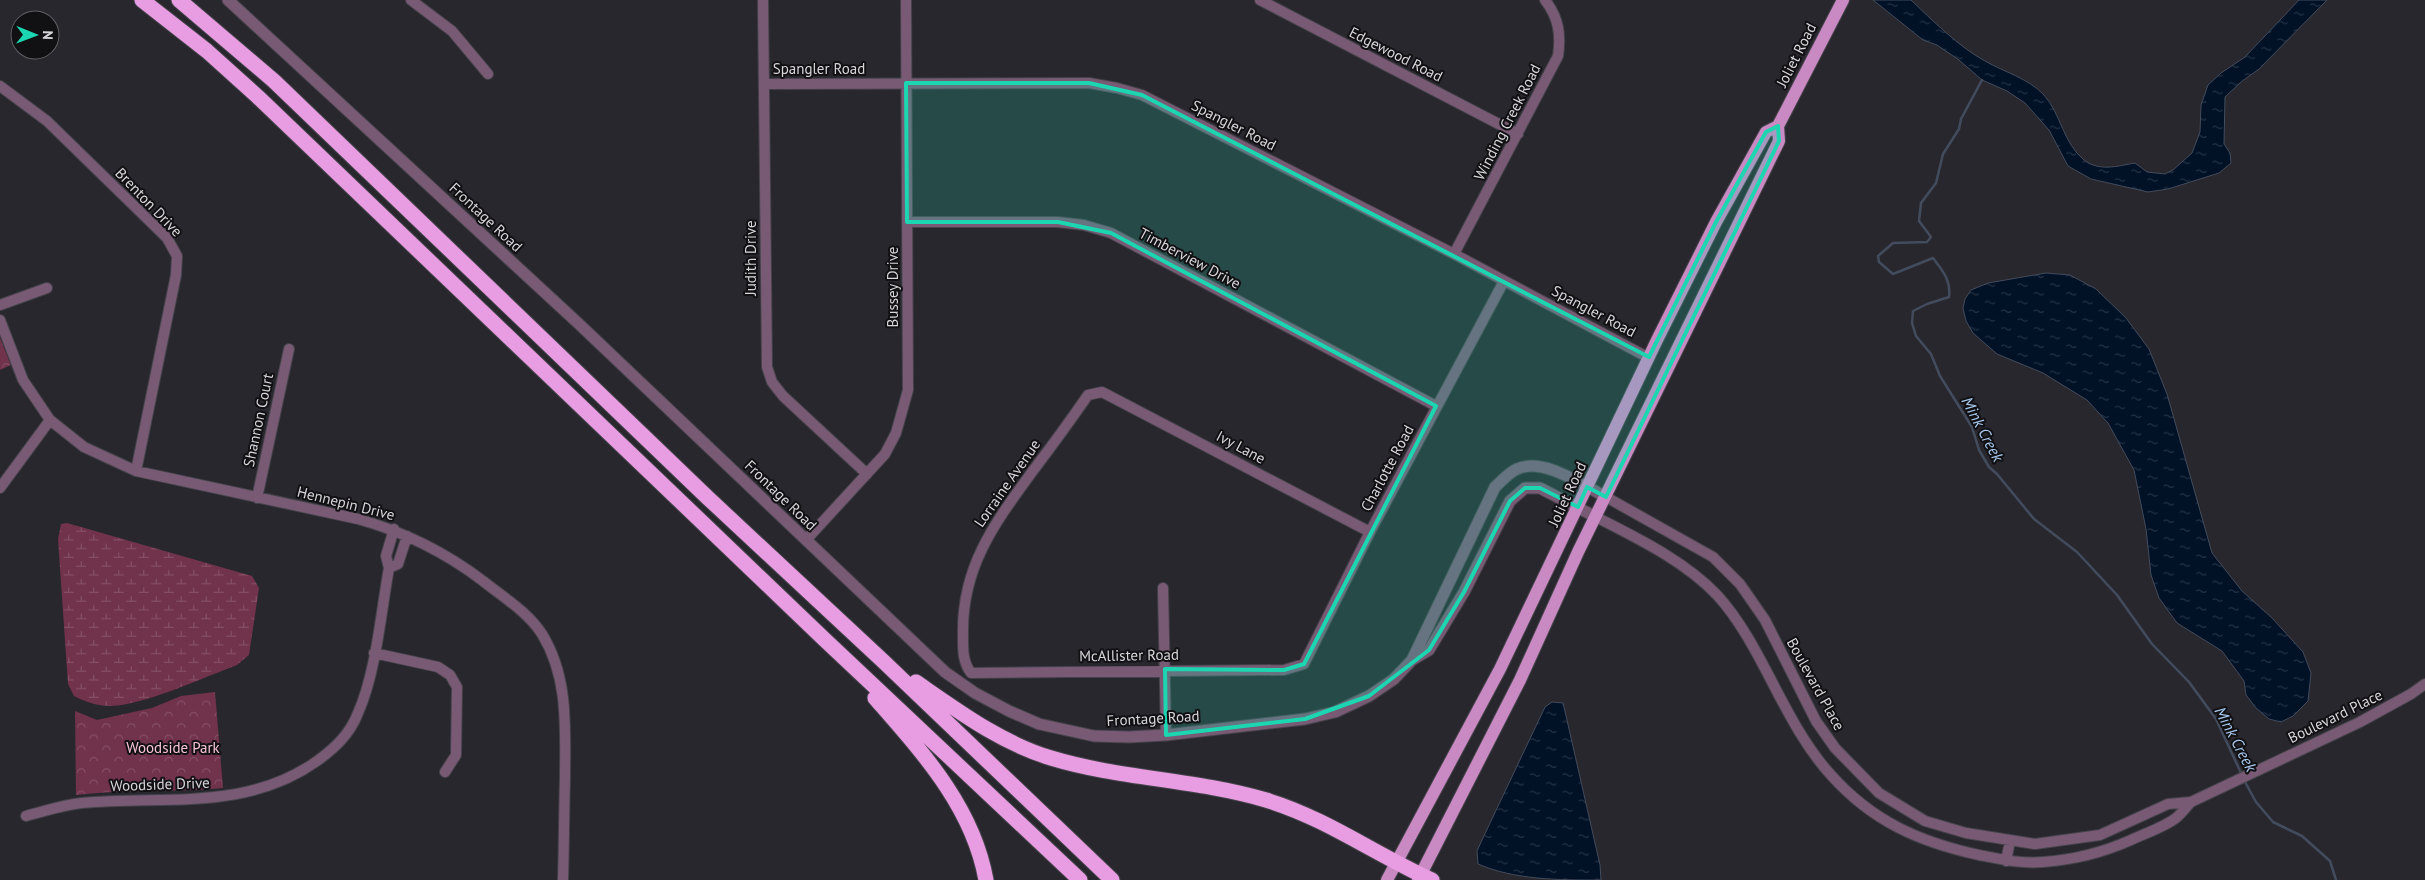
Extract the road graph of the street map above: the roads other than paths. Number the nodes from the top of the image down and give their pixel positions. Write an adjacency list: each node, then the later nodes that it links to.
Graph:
1 (142, 0): 41 (highway)
2 (179, 0): 44 (highway)
3 (228, 0): 38 (street, Frontage Road)
4 (412, 0): 10 (street)
5 (763, 0): 12 (street, Judith Drive)
6 (906, 0): 11 (street, Bussey Drive)
7 (1260, 0): 15 (street, Edgewood Road)
8 (1546, 0): 15 (street, Winding Creek Road)
9 (1843, 1): 14 (main road, Joliet Road)
10 (488, 74)
11 (906, 83): 12 (street, Spangler Road); 16 (street, Bussey Drive); 17 (street, Spangler Road)
12 (764, 84): 28 (street, Judith Drive)
13 (0, 86): 27 (street, Brenton Drive)
14 (1778, 126): 23 (main road, Joliet Road); 31 (main road, Joliet Road)
15 (1518, 134): 17 (street, Winding Creek Road)
16 (907, 222): 25 (street, Timberview Drive); 28 (street, Bussey Drive)
17 (1454, 254): 18 (street, Spangler Road)
18 (1504, 281): 23 (street, Spangler Road); 25 (street, Charlotte Road)
19 (47, 288): 20 (street)
20 (0, 305)
21 (0, 320): 26 (street, Hennepin Drive)
22 (288, 349): 32 (street, Shannon Court)
23 (1649, 358): 29 (main road, Joliet Road)
24 (1096, 392): 36 (street, Ivy Lane); 45 (street, Lorraine Avenue)
25 (1436, 406): 36 (street, Charlotte Road)
26 (50, 420): 27 (street, Hennepin Drive); 30 (street)
27 (136, 471): 32 (street, Hennepin Drive)
28 (867, 474): 38 (street, Bussey Drive)
29 (1588, 487): 31 (street, Frontage Road); 33 (main road, Joliet Road); 43 (street, Frontage Road)
30 (0, 488)
31 (1606, 496): 34 (main road, Joliet Road); 53 (street, Boulevard Place)
32 (257, 498): 35 (street, Hennepin Drive)
33 (1578, 507): 34 (street, Frontage Road); 43 (street, Frontage Road); 55 (main road, Joliet Road)
34 (1596, 517): 54 (street); 56 (main road, Joliet Road)
35 (394, 529): 37 (street, Hennepin Drive); 39 (street, Woodside Drive)
36 (1370, 532): 46 (street, Charlotte Road)
37 (408, 536): 39 (street, Woodside Drive); 57 (street, Hennepin Drive)
38 (806, 540): 49 (street, Frontage Road)
39 (389, 568): 42 (street, Woodside Drive)
40 (1164, 588): 47 (street)
41 (824, 638): 58 (highway); 59 (highway)
42 (374, 653): 50 (street); 52 (street, Woodside Drive)
43 (1412, 660): 49 (street, Frontage Road)
44 (883, 661): 55 (highway); 60 (highway)
45 (966, 666): 47 (street, McAllister Road)
46 (1297, 667): 47 (street, McAllister Road)
47 (1165, 669): 49 (street)
48 (2425, 684): 51 (street, Boulevard Place)
49 (1166, 735)
50 (445, 772)
51 (2191, 802): 53 (street, Boulevard Place); 54 (street)
52 (26, 816)
53 (2010, 841): 54 (street)
54 (2006, 861)
55 (1397, 862): 56 (highway); 61 (main road, Joliet Road)
56 (1424, 878)
57 (564, 880)
58 (986, 880)
59 (1080, 880)
60 (1112, 880)
61 (1387, 880)

